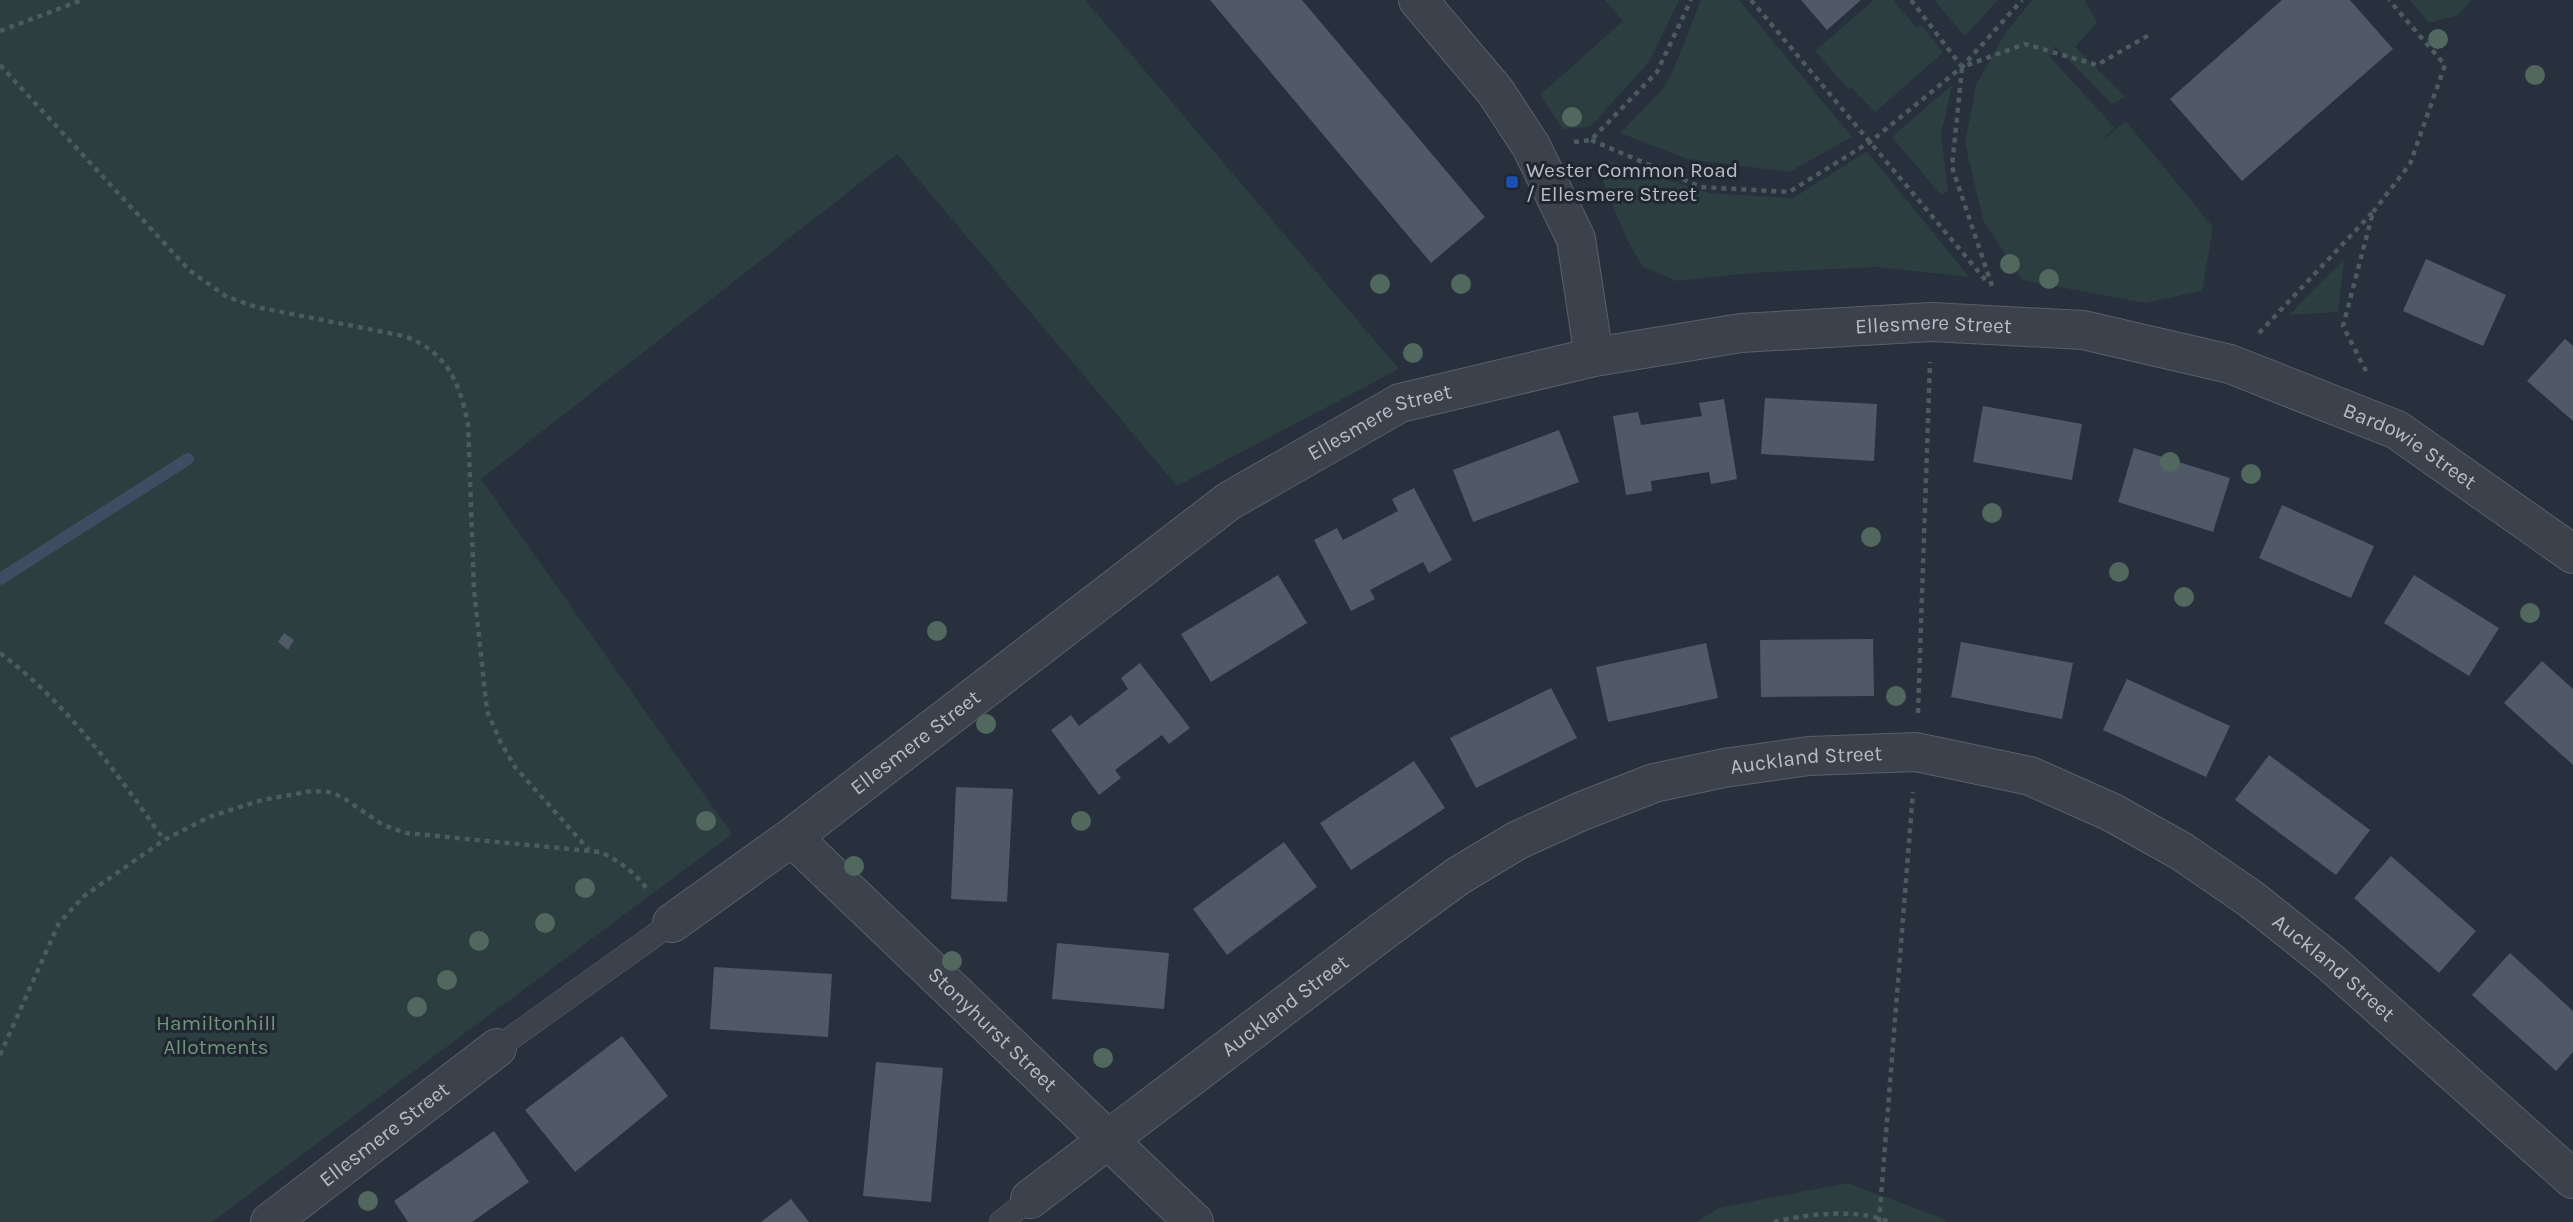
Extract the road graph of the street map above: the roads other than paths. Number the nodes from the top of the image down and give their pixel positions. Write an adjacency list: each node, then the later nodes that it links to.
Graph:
1 (1418, 0): 2 (street)
2 (1594, 357): 3 (street, Ellesmere Street); 5 (street, Ellesmere Street)
3 (2230, 364): 4 (street, Bardowie Street)
4 (2573, 554)
5 (792, 837): 6 (street, Ellesmere Street); 8 (street, Stonyhurst Street)
6 (672, 923): 7 (lane)
7 (497, 1048): 11 (street, Ellesmere Street)
8 (1108, 1141): 9 (street, Auckland Street); 10 (street, Auckland Street); 13 (street, Stonyhurst Street)
9 (2573, 1179)
10 (1030, 1199): 12 (lane)
11 (270, 1222)
12 (1001, 1222)
13 (1194, 1222)

